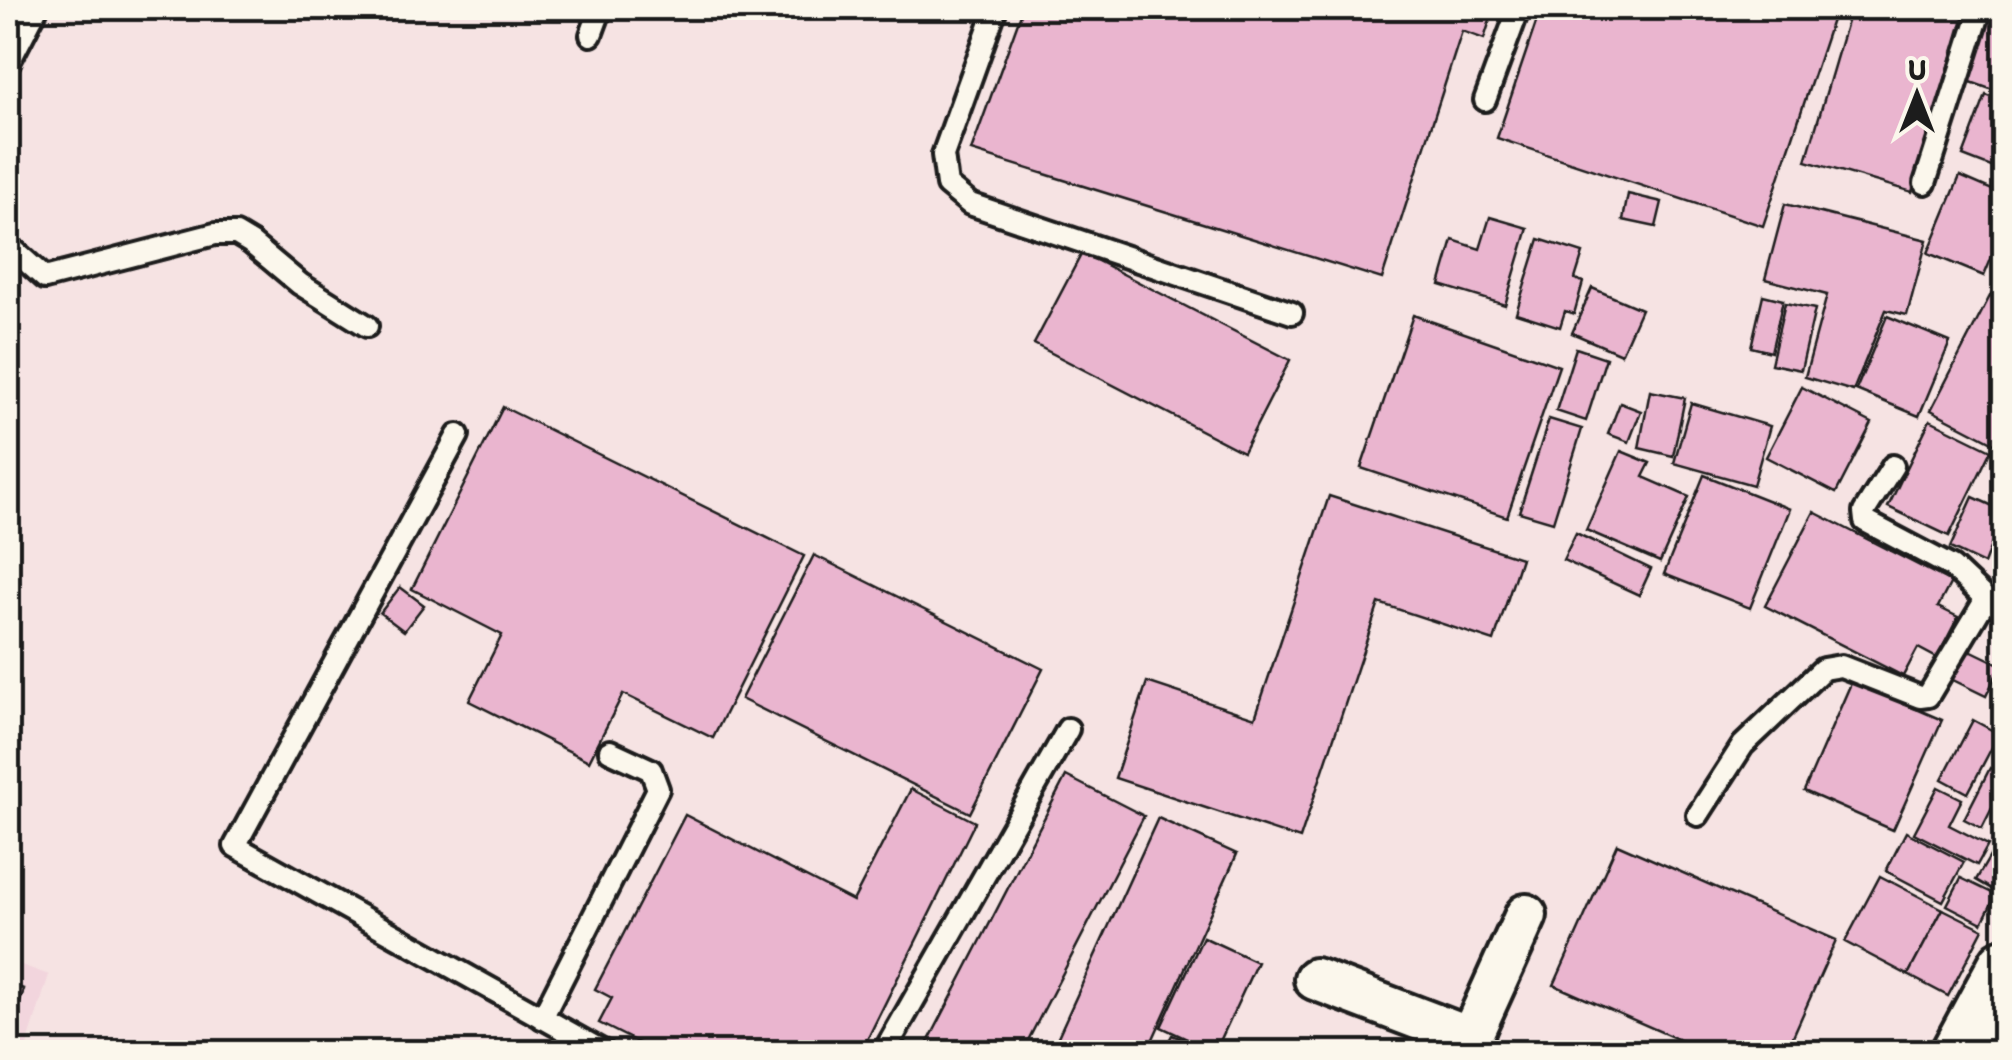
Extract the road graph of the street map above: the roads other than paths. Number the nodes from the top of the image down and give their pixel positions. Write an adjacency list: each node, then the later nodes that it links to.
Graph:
1 (37, 8): 7 (lane)
2 (601, 8): 6 (lane)
3 (996, 8): 11 (lane)
4 (1519, 8): 8 (lane)
5 (1981, 8): 9 (lane)
6 (591, 35)
7 (8, 64)
8 (1485, 100)
9 (1926, 183)
10 (8, 245): 12 (lane)
11 (1292, 313)
12 (367, 326)
13 (458, 435): 22 (lane)
14 (1893, 466): 15 (lane)
15 (1995, 604): 18 (lane)
16 (1068, 729): 25 (lane)
17 (610, 751): 22 (lane)
18 (1698, 815)
19 (1526, 916): 23 (street)
20 (2004, 965): 26 (street)
21 (1316, 980): 23 (street)
22 (542, 1018): 24 (lane)
23 (1466, 1045)
24 (604, 1052)
25 (884, 1052)
26 (1956, 1052)

